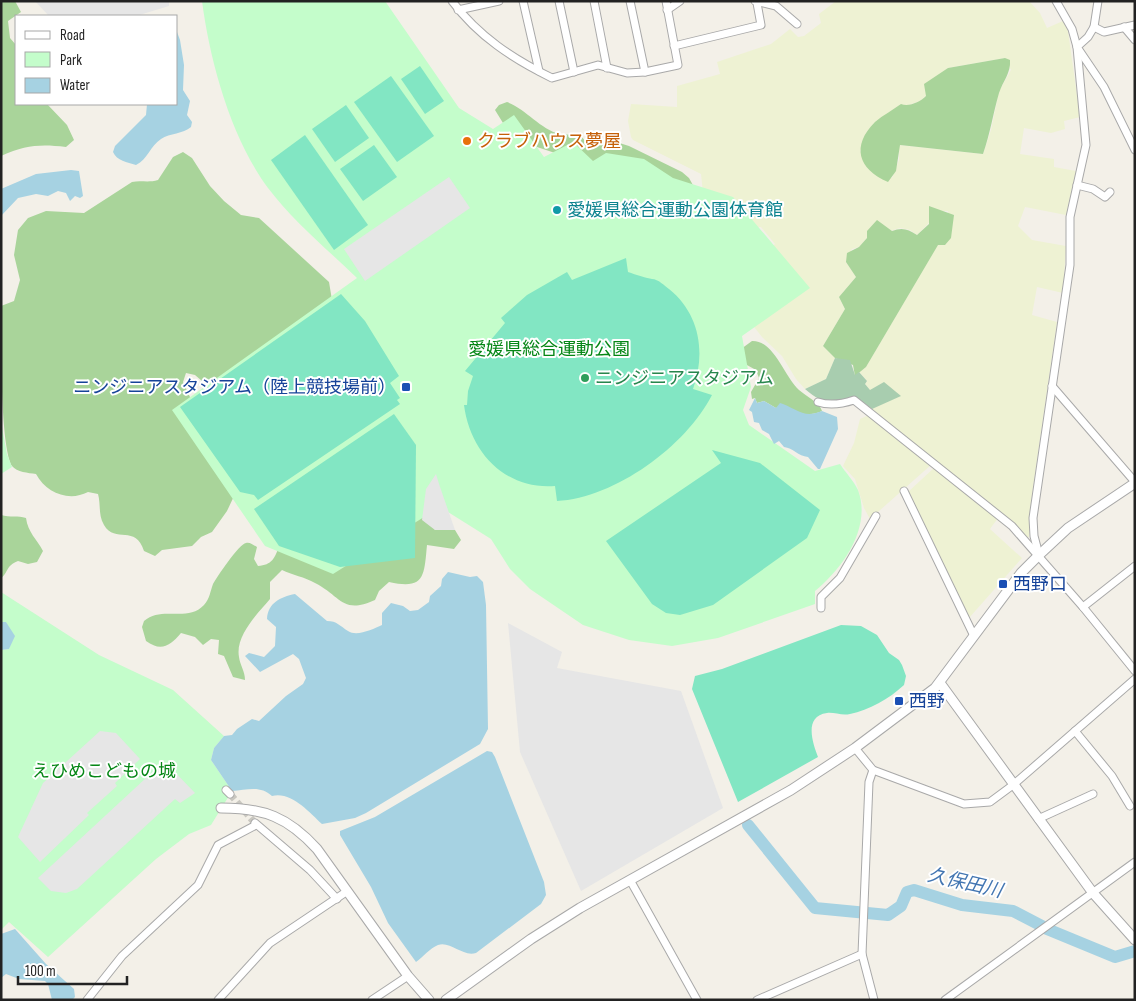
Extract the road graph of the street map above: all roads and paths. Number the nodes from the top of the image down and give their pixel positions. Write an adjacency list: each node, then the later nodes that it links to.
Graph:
1 (452, 1): 12 (street)
2 (499, 1): 12 (street)
3 (523, 1): 22 (street)
4 (559, 1): 23 (street)
5 (594, 1): 21 (street)
6 (630, 1): 24 (street)
7 (666, 1): 13 (street)
8 (680, 1): 13 (street)
9 (1056, 1): 20 (street)
10 (1098, 1): 16 (street)
11 (756, 2): 14 (street); 19 (street)
12 (458, 10): 22 (street)
13 (667, 10): 19 (street)
14 (797, 24)
15 (1135, 25): 17 (street)
16 (1094, 26): 17 (street); 20 (street)
17 (1124, 27): 18 (street)
18 (1135, 40)
19 (674, 46): 24 (street)
20 (1077, 47): 25 (street); 26 (street)
21 (608, 68): 23 (street); 24 (street)
22 (539, 71): 23 (street)
23 (574, 72)
24 (645, 72)
25 (1135, 150)
26 (1077, 185): 27 (street); 28 (street)
27 (1105, 197)
28 (1052, 386): 30 (street); 33 (street)
29 (818, 402): 33 (street)
30 (1135, 482): 33 (street)
31 (904, 491): 37 (street)
32 (876, 516): 36 (street)
33 (1039, 555): 35 (street); 37 (street)
34 (1135, 566): 35 (street)
35 (1083, 607): 38 (street)
36 (821, 608)
37 (974, 636): 40 (street)
38 (1135, 671)
39 (1135, 679): 41 (street)
40 (938, 685): 42 (street); 44 (street)
41 (1076, 731): 44 (street); 46 (street)
42 (855, 748): 43 (street); 50 (street)
43 (873, 770): 44 (street); 55 (street)
44 (1013, 785): 48 (street)
45 (1093, 794): 48 (street)
46 (1130, 806)
47 (220, 808): 51 (street)
48 (1038, 819): 52 (street)
49 (1135, 862): 52 (street)
50 (630, 880): 61 (street); 62 (street)
51 (346, 892): 53 (street); 56 (street)
52 (1093, 893): 54 (street); 65 (street)
53 (337, 899): 57 (street); 58 (street)
54 (1135, 940)
55 (862, 954): 63 (street); 64 (street)
56 (408, 976): 59 (street); 60 (street)
57 (87, 1000)
58 (218, 1000)
59 (372, 1000)
60 (428, 1000)
61 (446, 1000)
62 (697, 1000)
63 (758, 1000)
64 (874, 1000)
65 (945, 1000)

